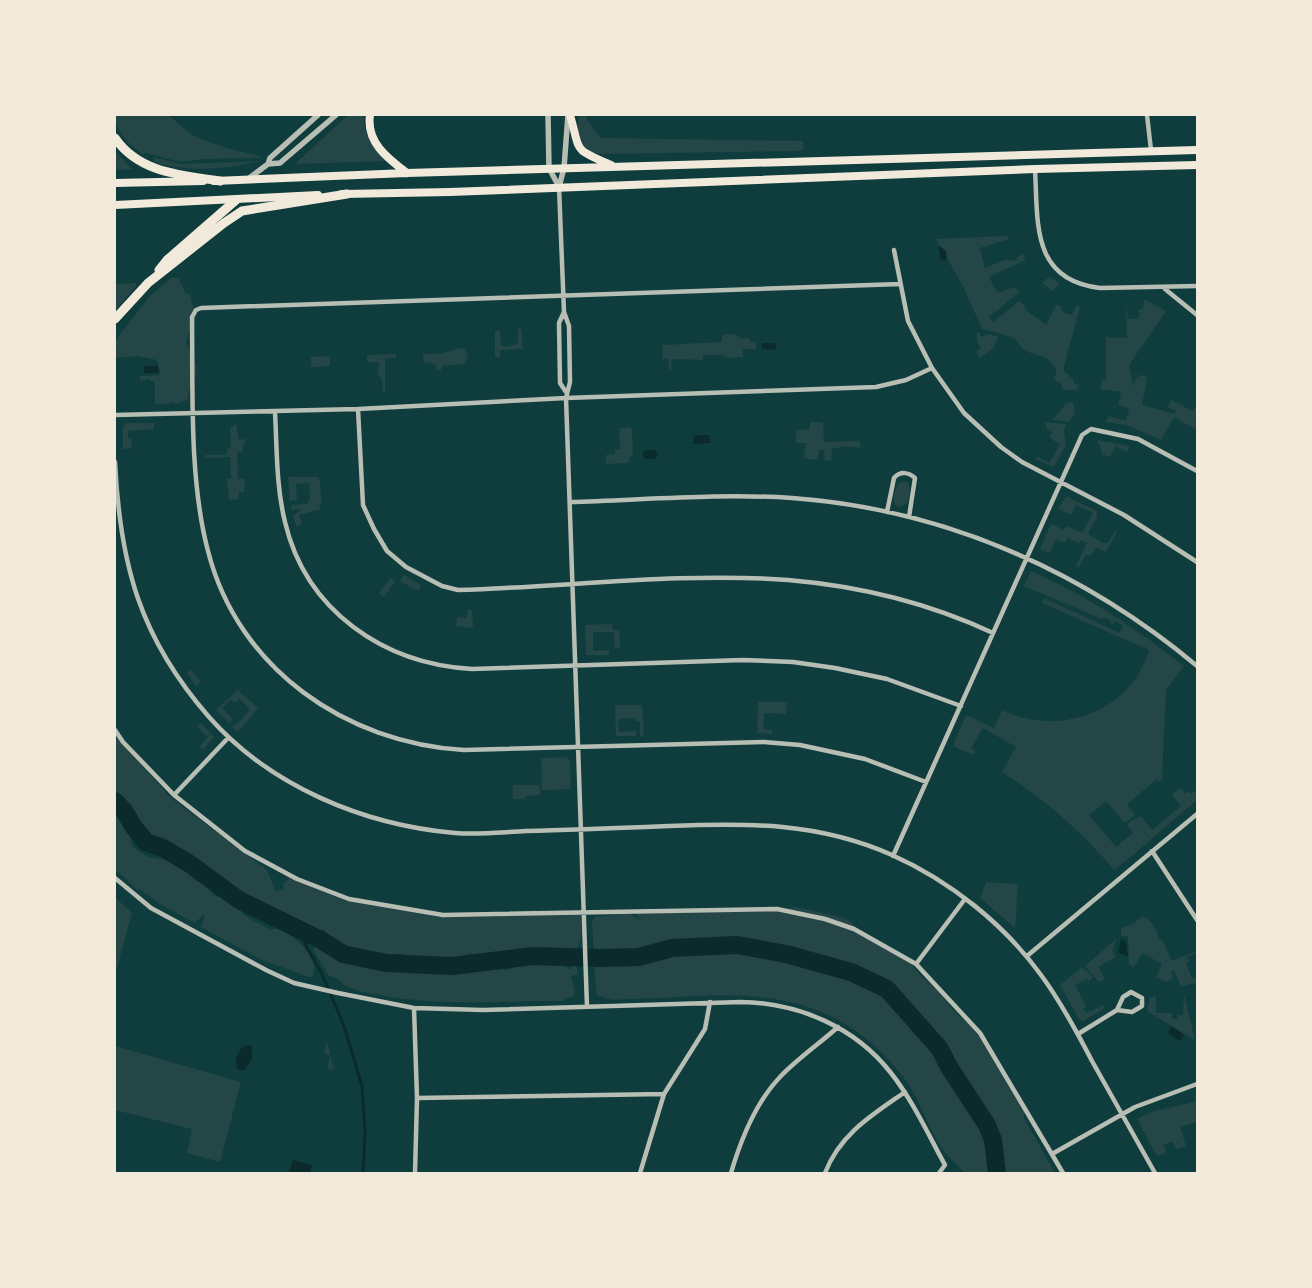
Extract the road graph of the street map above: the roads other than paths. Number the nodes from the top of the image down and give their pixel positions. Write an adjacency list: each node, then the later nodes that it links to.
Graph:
1 (318, 115): 10 (street)
2 (336, 115): 10 (street)
3 (370, 115): 16 (highway)
4 (548, 115): 13 (street)
5 (569, 115): 12 (highway); 14 (street)
6 (1147, 115): 8 (street)
7 (115, 138): 18 (highway)
8 (1151, 150): 9 (highway); 12 (highway)
9 (1197, 150)
10 (268, 164): 17 (street)
11 (1197, 165): 15 (highway)
12 (613, 166): 14 (highway)
13 (549, 168): 14 (highway); 16 (highway); 20 (street)
14 (564, 168): 20 (street)
15 (1035, 169): 20 (highway); 28 (street)
16 (407, 173): 17 (highway)
17 (248, 180): 18 (highway)
18 (220, 181): 19 (highway)
19 (115, 182)
20 (559, 187): 21 (highway); 29 (street)
21 (347, 194): 22 (highway); 25 (highway)
22 (236, 200): 23 (highway); 25 (highway)
23 (115, 205)
24 (894, 250): 26 (street)
25 (148, 283): 32 (highway)
26 (900, 284): 29 (street); 33 (street)
27 (1197, 286): 28 (street)
28 (1164, 288): 31 (street)
29 (564, 296): 30 (street); 38 (street)
30 (564, 312): 34 (street); 34 (street)
31 (1197, 315)
32 (115, 319)
33 (932, 368): 35 (street); 42 (street)
34 (566, 392): 35 (street)
35 (566, 398): 36 (street); 43 (street)
36 (358, 409): 37 (street); 48 (street)
37 (275, 412): 38 (street); 50 (street)
38 (194, 413): 39 (street); 55 (street)
39 (115, 415)
40 (115, 462): 54 (street)
41 (1197, 471): 42 (street)
42 (1060, 483): 46 (street); 47 (street)
43 (570, 502): 44 (street); 48 (street)
44 (887, 512): 45 (street); 45 (street)
45 (909, 517): 46 (street)
46 (1026, 558): 49 (street); 51 (street)
47 (1197, 562)
48 (572, 584): 49 (street); 50 (street)
49 (993, 633): 52 (street)
50 (576, 666): 52 (street); 55 (street)
51 (1197, 666)
52 (961, 706): 56 (street)
53 (115, 730): 57 (street)
54 (228, 738): 57 (street); 59 (street)
55 (578, 748): 56 (street); 59 (street)
56 (926, 782): 61 (street)
57 (174, 795): 64 (street)
58 (1197, 814): 60 (street)
59 (581, 830): 61 (street); 64 (street)
60 (1152, 851): 65 (street); 66 (street)
61 (893, 856): 63 (street)
62 (115, 878): 70 (street)
63 (965, 899): 66 (street); 67 (street)
64 (584, 911): 67 (street); 69 (street)
65 (1197, 920)
66 (1026, 956): 73 (street)
67 (916, 964): 79 (street)
68 (710, 1002): 69 (street); 72 (street); 76 (street)
69 (587, 1007): 70 (street)
70 (414, 1008): 77 (street)
71 (1118, 1010): 71 (street); 73 (street)
72 (838, 1027): 75 (street); 82 (street)
73 (1078, 1034): 78 (street)
74 (1197, 1084): 78 (street)
75 (905, 1092): 83 (street); 84 (street)
76 (664, 1094): 77 (street); 81 (street)
77 (417, 1098): 80 (street)
78 (1122, 1115): 79 (street); 86 (street)
79 (1052, 1154): 85 (street)
80 (415, 1173)
81 (640, 1173)
82 (731, 1173)
83 (825, 1173)
84 (939, 1173)
85 (1063, 1173)
86 (1155, 1173)

